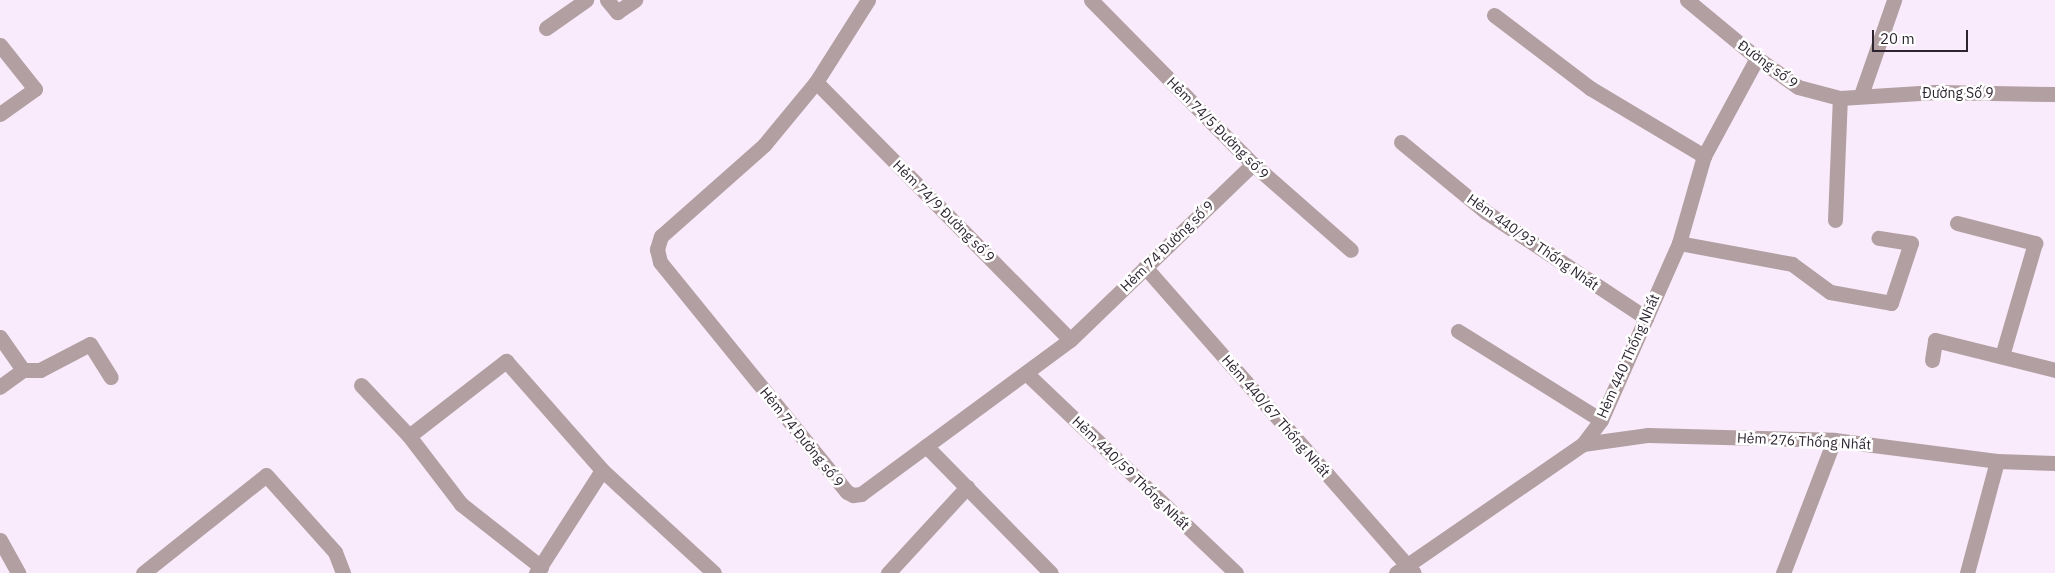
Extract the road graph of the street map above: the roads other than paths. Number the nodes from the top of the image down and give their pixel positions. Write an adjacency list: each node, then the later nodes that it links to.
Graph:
1 (586, 0): 9 (street)
2 (607, 0): 3 (street)
3 (635, 0)
4 (868, 0): 12 (street, Hẻm 74 Đường số 9)
5 (1091, 0): 19 (street, Hẻm 74/5 Đường số 9)
6 (1687, 0): 11 (street, Đường số 9)
7 (1894, 0): 14 (street)
8 (1494, 15): 18 (street)
9 (546, 28)
10 (0, 45): 16 (street)
11 (1757, 58): 15 (street, Đường số 9); 18 (street, Hẻm 440 Thống Nhất)
12 (816, 82): 29 (street, Hẻm 74/9 Đường số 9); 42 (street, Hẻm 74 Đường số 9)
13 (2055, 94): 14 (street, Đường Số 9)
14 (1861, 95): 15 (street, Đường số 9)
15 (1840, 98): 20 (street)
16 (0, 114)
17 (1402, 142): 26 (street, Hẻm 440/93 Thống Nhất)
18 (1704, 156): 23 (street, Hẻm 440 Thống Nhất)
19 (1253, 164): 24 (street, Hẻm 74/5 Đường số 9); 25 (street, Hẻm 74 Đường số 9)
20 (1835, 220)
21 (1957, 223): 30 (street)
22 (1878, 238): 23 (street)
23 (1679, 243): 26 (street, Hẻm 440 Thống Nhất)
24 (1351, 250)
25 (1146, 267): 29 (street, Hẻm 74 Đường số 9); 49 (street, Hẻm 440/67 Thống Nhất)
26 (1646, 318): 38 (street, Hẻm 440 Thống Nhất)
27 (1458, 331): 38 (street)
28 (0, 337): 32 (street)
29 (1070, 340): 34 (street, Hẻm 74 Đường số 9)
30 (2002, 356): 31 (street); 33 (street)
31 (1932, 360)
32 (23, 370): 35 (street); 37 (street)
33 (2055, 370)
34 (1026, 373): 42 (street, Hẻm 74 Đường số 9); 56 (street, Hẻm 440/59 Thống Nhất)
35 (111, 378)
36 (362, 385): 39 (street)
37 (0, 387)
38 (1601, 420): 41 (street, Hẻm 440 Thống Nhất)
39 (409, 436): 45 (street); 48 (street)
40 (1834, 440): 41 (street, Hẻm 276 Thống Nhất); 43 (street, Hẻm 276 Thống Nhất); 57 (street)
41 (1583, 444): 49 (street, Hẻm 440 Thống Nhất)
42 (926, 446): 46 (street)
43 (1997, 461): 44 (street, Hẻm 276 Thống Nhất); 58 (street)
44 (2055, 463)
45 (602, 470): 48 (street); 53 (street)
46 (967, 487): 54 (street); 55 (street)
47 (0, 540): 50 (street)
48 (539, 570)
49 (1405, 570)
50 (18, 573)
51 (143, 573): 52 (street)
52 (343, 573)
53 (714, 573)
54 (888, 573)
55 (1051, 573)
56 (1236, 573)
57 (1783, 573)
58 (1967, 573)

